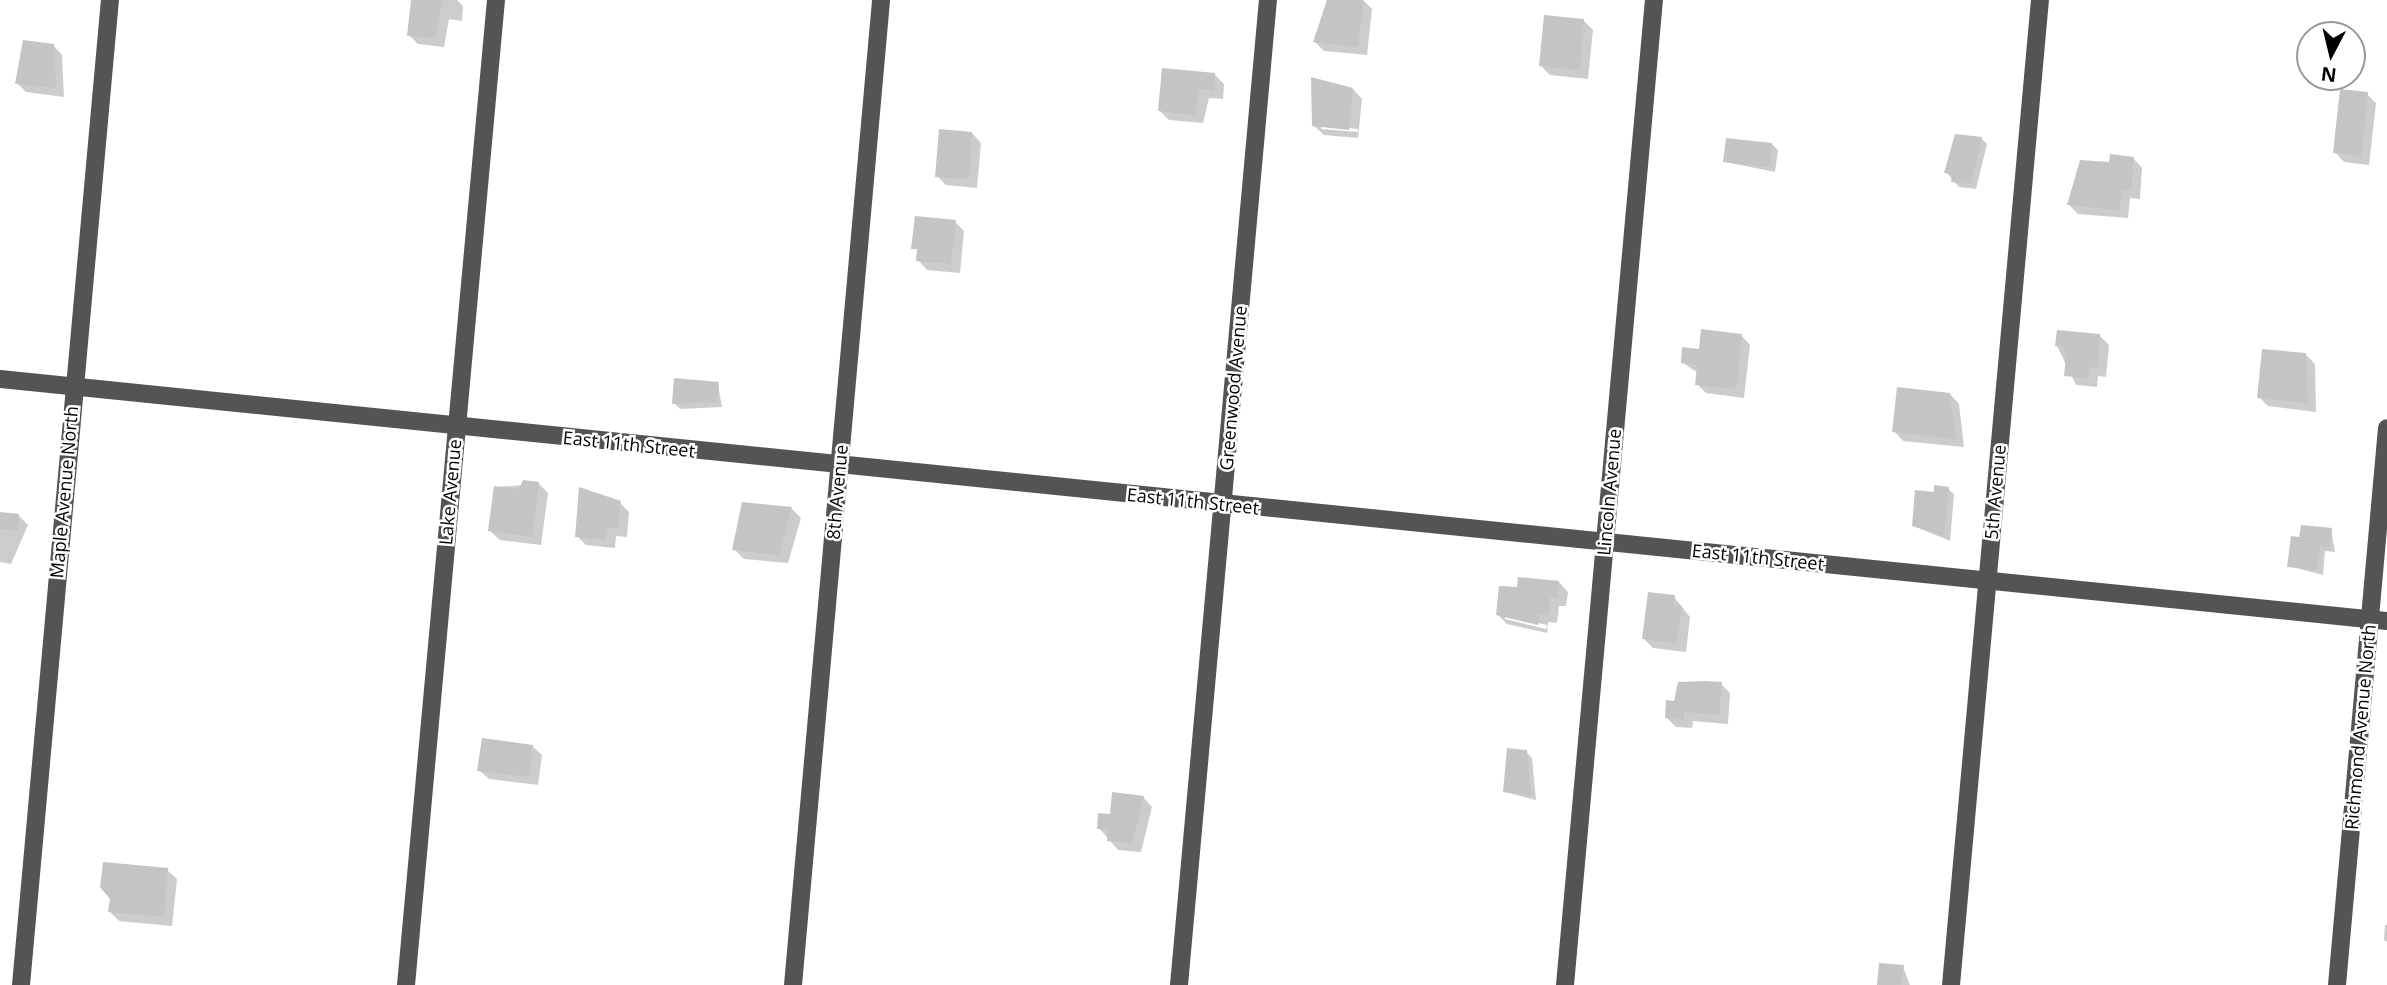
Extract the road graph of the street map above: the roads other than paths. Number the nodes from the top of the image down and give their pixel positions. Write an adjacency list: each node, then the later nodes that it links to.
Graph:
1 (110, 0): 8 (street, Maple Avenue North)
2 (496, 0): 9 (street, Lake Avenue)
3 (881, 0): 11 (street, 8th Avenue)
4 (1268, 0): 12 (street, Greenwood Avenue)
5 (1654, 0): 13 (street, Lincoln Avenue)
6 (2040, 0): 14 (street, 5th Avenue)
7 (0, 379): 8 (street, East 11th Street)
8 (73, 387): 9 (street, East 11th Street); 16 (street, Maple Avenue North)
9 (457, 426): 11 (street, East 11th Street); 17 (street, Lake Avenue)
10 (2387, 428): 15 (street, Richmond Avenue North)
11 (839, 465): 12 (street, East 11th Street); 18 (street, 8th Avenue)
12 (1222, 504): 13 (street, East 11th Street); 19 (street, Greenwood Avenue)
13 (1605, 542): 14 (street, East 11th Street); 20 (street, Lincoln Avenue)
14 (1987, 580): 15 (street, East 11th Street); 21 (street, 5th Avenue)
15 (2378, 620): 22 (street, Richmond Avenue North)
16 (21, 985)
17 (406, 985)
18 (793, 985)
19 (1179, 985)
20 (1565, 985)
21 (1951, 985)
22 (2337, 985)

